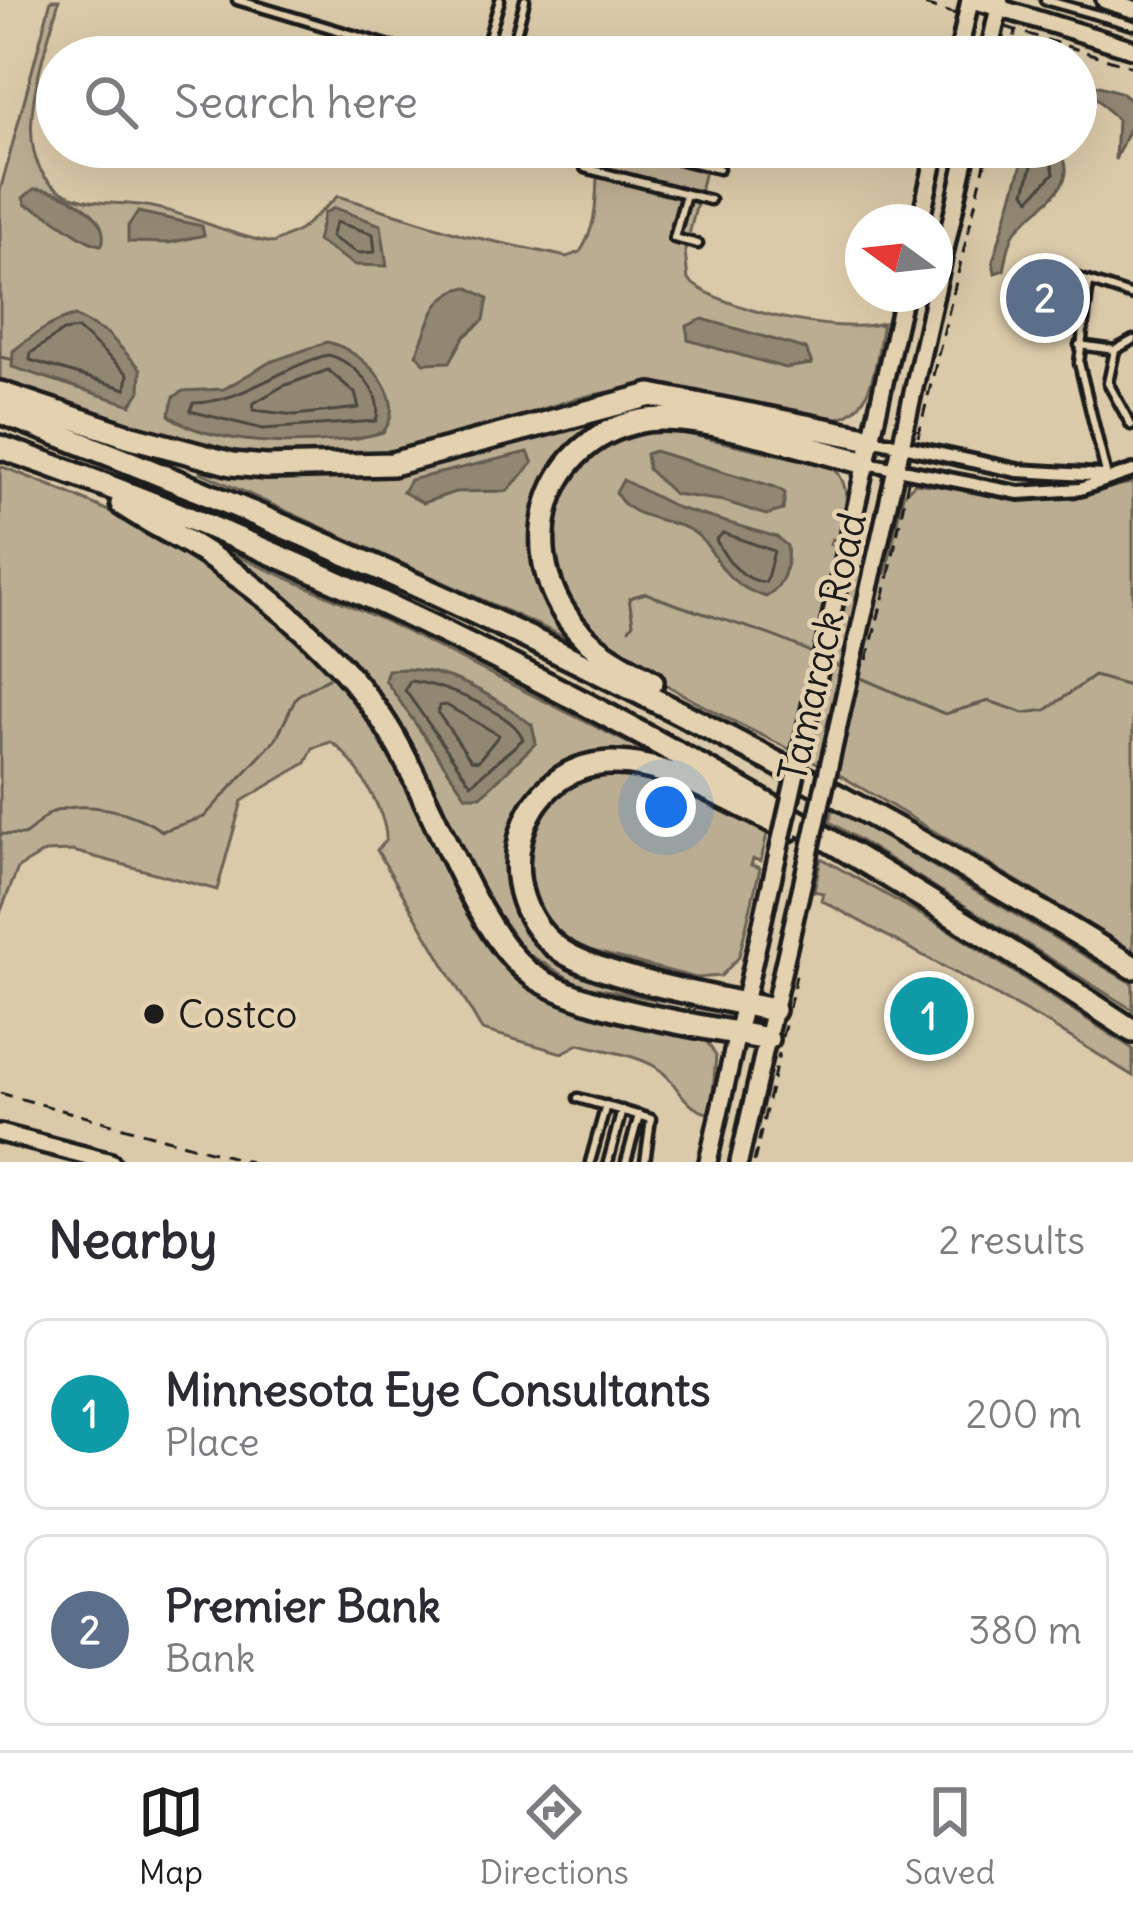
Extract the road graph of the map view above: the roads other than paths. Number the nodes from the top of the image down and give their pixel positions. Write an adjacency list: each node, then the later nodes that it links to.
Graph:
1 (237, 0): 10 (lane)
2 (500, 0): 11 (lane)
3 (525, 0): 12 (lane)
4 (1046, 0): 9 (lane)
5 (1105, 0): 7 (street)
6 (970, 6): 8 (street); 13 (street)
7 (1133, 8)
8 (998, 11): 14 (street)
9 (1133, 25)
10 (357, 36)
11 (489, 36)
12 (516, 36)
13 (963, 36)
14 (1087, 36)
15 (1097, 39): 16 (street)
16 (1133, 49)
17 (585, 168): 22 (lane)
18 (715, 168): 21 (lane)
19 (932, 168): 24 (street)
20 (964, 168): 38 (street, Tamarack Road)
21 (719, 169)
22 (686, 194): 23 (lane); 25 (lane)
23 (710, 200)
24 (924, 204)
25 (698, 244)
26 (1037, 276): 27 (lane)
27 (1089, 283): 28 (lane); 31 (lane)
28 (1133, 296)
29 (900, 312): 36 (street, Tamarack Road)
30 (1133, 340): 32 (lane)
31 (1079, 345): 32 (lane); 43 (lane)
32 (1115, 350): 35 (lane)
33 (0, 393): 36 (highway)
34 (0, 412): 44 (highway)
35 (1131, 425)
36 (871, 439): 38 (street); 39 (street, Tamarack Road)
37 (0, 447): 42 (highway)
38 (908, 448): 41 (street, Tamarack Road); 43 (street)
39 (866, 463): 41 (street); 44 (highway); 47 (street, Tamarack Road, bridge)
40 (1133, 471): 43 (street)
41 (903, 472): 43 (street); 48 (street, Tamarack Road, bridge)
42 (82, 476): 45 (highway); 50 (highway)
43 (1107, 476)
44 (774, 760): 46 (highway)
45 (872, 866): 47 (highway); 49 (highway)
46 (1133, 967)
47 (743, 1003): 48 (highway); 50 (street, Tamarack Road)
48 (773, 1010): 51 (street, Tamarack Road)
49 (1133, 1031)
50 (737, 1033): 51 (highway); 62 (street, Tamarack Road)
51 (766, 1040): 63 (street, Tamarack Road)
52 (578, 1098): 53 (lane)
53 (606, 1106): 54 (lane); 58 (lane)
54 (622, 1110): 55 (lane); 59 (lane)
55 (639, 1115): 60 (lane); 61 (lane)
56 (0, 1133): 57 (street)
57 (111, 1162)
58 (590, 1162)
59 (608, 1162)
60 (626, 1162)
61 (645, 1162)
62 (708, 1162)
63 (739, 1162)

